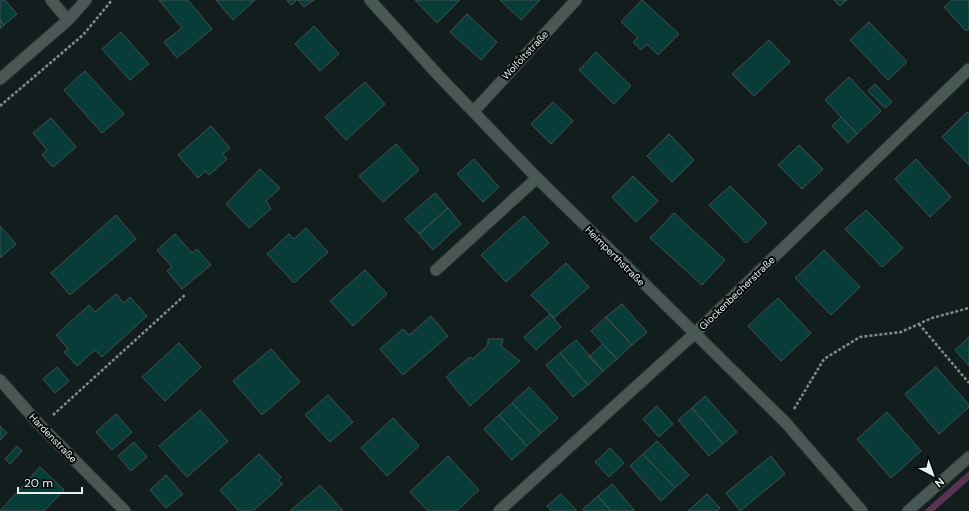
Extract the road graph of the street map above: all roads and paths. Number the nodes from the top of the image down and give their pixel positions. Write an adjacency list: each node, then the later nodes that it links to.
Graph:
1 (50, 0): 6 (street)
2 (86, 0): 6 (street)
3 (112, 0): 9 (path)
4 (370, 0): 10 (street, Heimperthstraße)
5 (576, 0): 10 (street, Wolfoltstraße)
6 (68, 20): 8 (street)
7 (969, 69): 16 (street, Glockenbecherstraße)
8 (0, 79)
9 (0, 106)
10 (474, 111): 11 (street, Heimperthstraße)
11 (537, 178): 12 (street); 16 (street, Heimperthstraße)
12 (436, 270)
13 (186, 294): 20 (path)
14 (969, 308): 15 (path)
15 (919, 324): 18 (path); 19 (path)
16 (694, 334): 19 (street, Heimperthstraße); 23 (street, Glockenbecherstraße)
17 (0, 380): 20 (street, Hardenstraße)
18 (969, 383)
19 (786, 424): 24 (street, Heimperthstraße)
20 (41, 426): 22 (street, Hardenstraße)
21 (969, 457): 25 (street)
22 (125, 511)
23 (499, 511)
24 (862, 511)
25 (908, 511)

